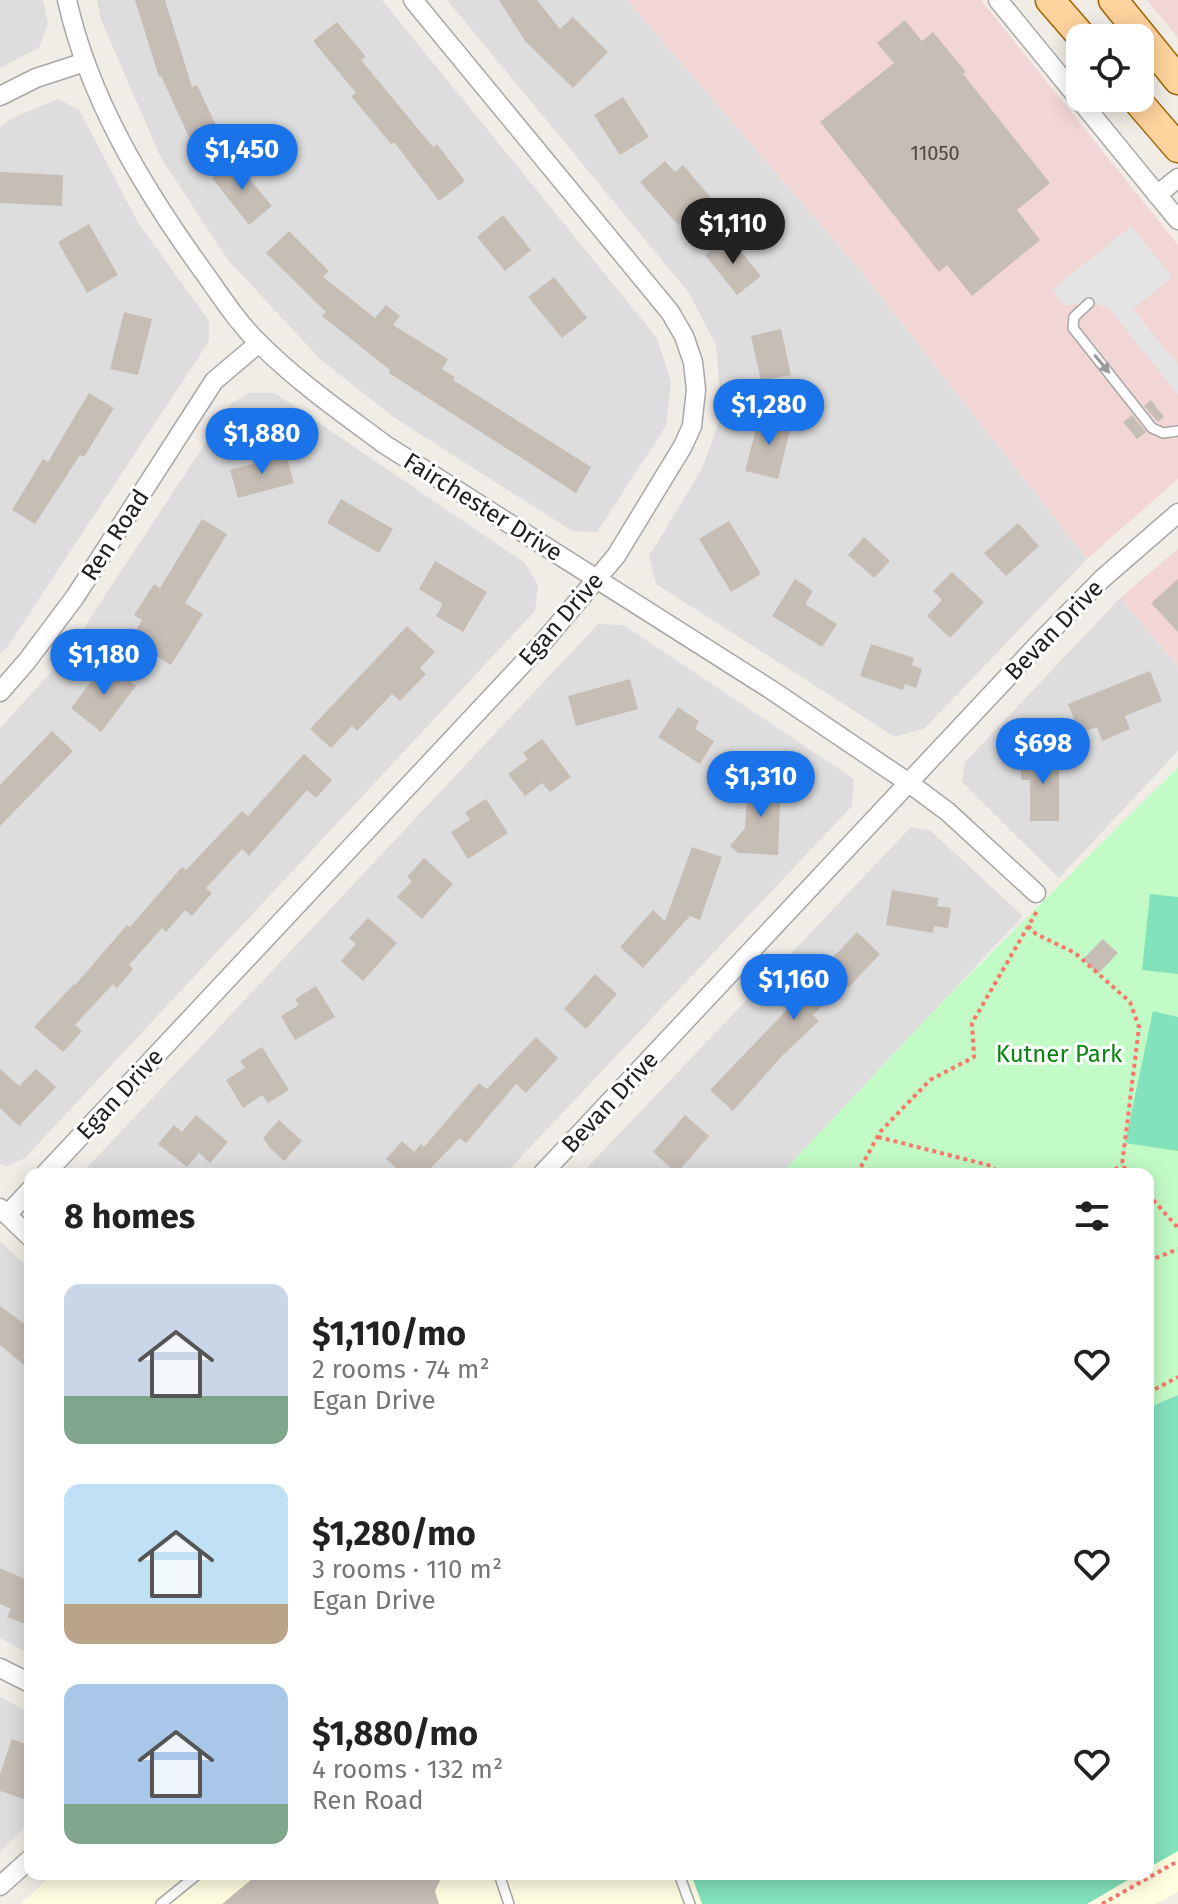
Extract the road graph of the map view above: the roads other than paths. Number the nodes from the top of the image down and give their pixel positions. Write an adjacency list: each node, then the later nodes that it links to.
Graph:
1 (67, 0): 7 (street, Fairchester Drive)
2 (413, 0): 19 (street, Egan Drive)
3 (998, 0): 13 (street)
4 (1050, 0): 6 (main road)
5 (1113, 0): 8 (main road)
6 (1071, 24)
7 (85, 62): 9 (street); 16 (street, Fairchester Drive)
8 (1178, 80)
9 (0, 96)
10 (1147, 112): 11 (main road)
11 (1178, 148)
12 (1178, 178): 13 (street)
13 (1157, 195): 14 (street)
14 (1178, 220)
15 (1089, 303): 17 (lane, one-way to 17)
16 (259, 343): 19 (street, Fairchester Drive); 20 (street, Ren Road)
17 (1178, 431)
18 (1178, 513): 21 (street, Bevan Drive)
19 (596, 578): 21 (street, Fairchester Drive); 23 (street, Egan Drive)
20 (0, 692)
21 (909, 783): 22 (street, Fairchester Drive); 24 (street, Bevan Drive)
22 (1036, 893)
23 (51, 1168)
24 (548, 1168)
25 (24, 1195): 26 (street)
26 (3, 1212): 27 (street)
27 (24, 1231)
28 (0, 1668): 29 (street)
29 (24, 1680)
30 (24, 1864): 34 (street)
31 (191, 1880): 35 (lane)
32 (501, 1880): 36 (lane)
33 (681, 1880): 37 (lane)
34 (0, 1886)
35 (161, 1904)
36 (509, 1904)
37 (690, 1904)

